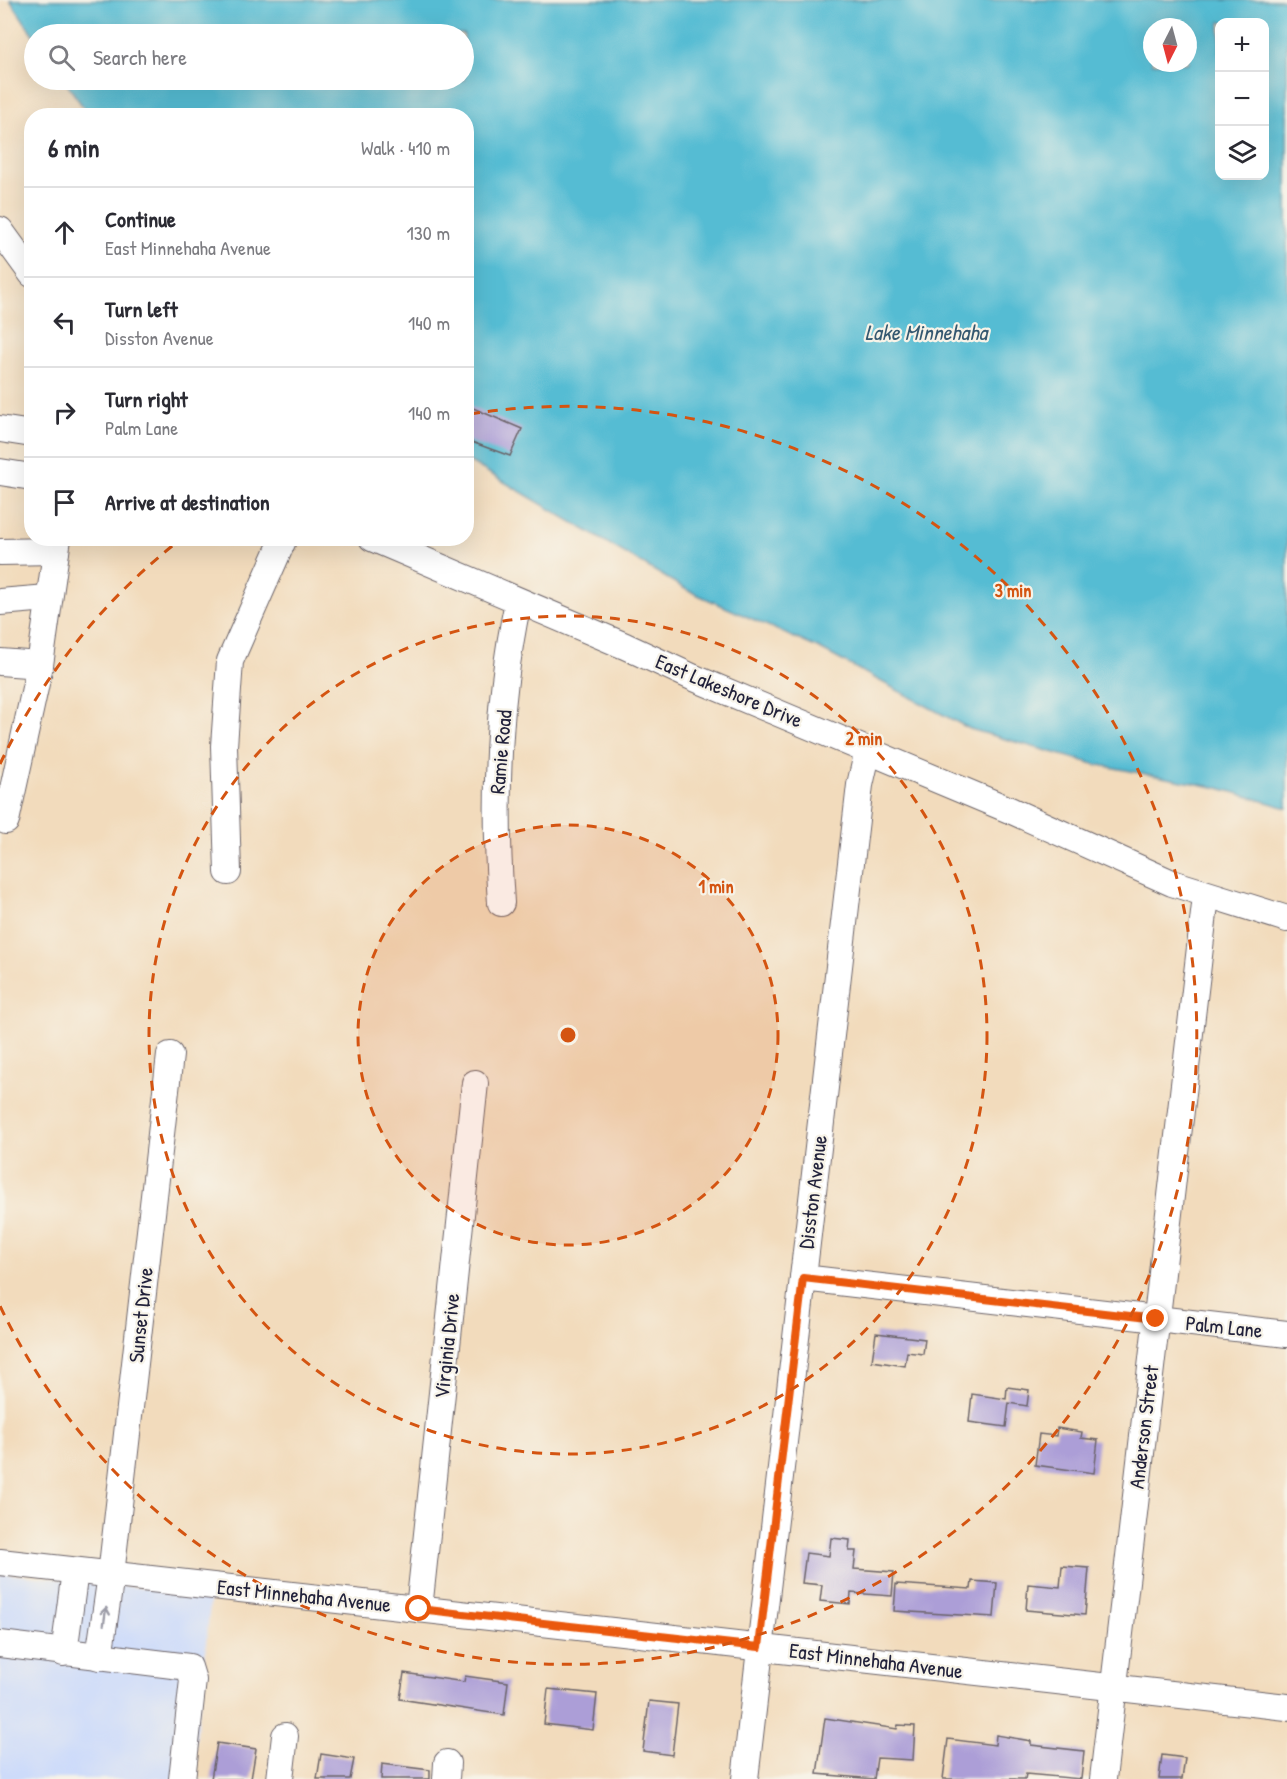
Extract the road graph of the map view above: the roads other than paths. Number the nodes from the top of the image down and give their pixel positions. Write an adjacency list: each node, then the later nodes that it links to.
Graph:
1 (0, 230): 2 (street)
2 (24, 263)
3 (0, 429): 4 (street)
4 (24, 433)
5 (0, 472): 6 (street)
6 (24, 476)
7 (49, 546): 11 (street)
8 (57, 546): 12 (street)
9 (280, 546): 19 (street)
10 (390, 546): 14 (street, East Lakeshore Drive)
11 (0, 552)
12 (48, 598): 13 (street); 16 (street)
13 (0, 602)
14 (518, 602): 17 (street, East Lakeshore Drive); 21 (street, Ramie Road)
15 (0, 662): 16 (street)
16 (40, 665): 18 (street)
17 (868, 750): 20 (street, East Lakeshore Drive); 25 (street, Disston Avenue)
18 (6, 821)
19 (228, 872)
20 (1206, 896): 22 (street, East Lakeshore Drive); 26 (street, Anderson Street)
21 (501, 903)
22 (1287, 919)
23 (170, 1055): 30 (street, Sunset Drive)
24 (475, 1083): 31 (street, Virginia Drive)
25 (803, 1278): 26 (street, Palm Lane); 33 (street, Disston Avenue)
26 (1156, 1319): 27 (street, Palm Lane); 36 (street, Anderson Street)
27 (1287, 1334)
28 (0, 1562): 29 (street, East Minnehaha Avenue)
29 (75, 1571): 30 (street, East Minnehaha Avenue); 34 (street)
30 (111, 1575): 31 (street, East Minnehaha Avenue); 35 (street, Sunset Drive, one-way to 30)
31 (419, 1609): 33 (street, East Minnehaha Avenue)
32 (0, 1644): 34 (street)
33 (759, 1647): 36 (street, East Minnehaha Avenue); 41 (street, Disston Avenue)
34 (64, 1653): 35 (street)
35 (99, 1657): 39 (street)
36 (1113, 1688): 37 (street, East Minnehaha Avenue); 42 (street, Anderson Street)
37 (1287, 1707)
38 (285, 1736): 40 (street)
39 (182, 1779)
40 (280, 1779)
41 (745, 1779)
42 (1103, 1779)

